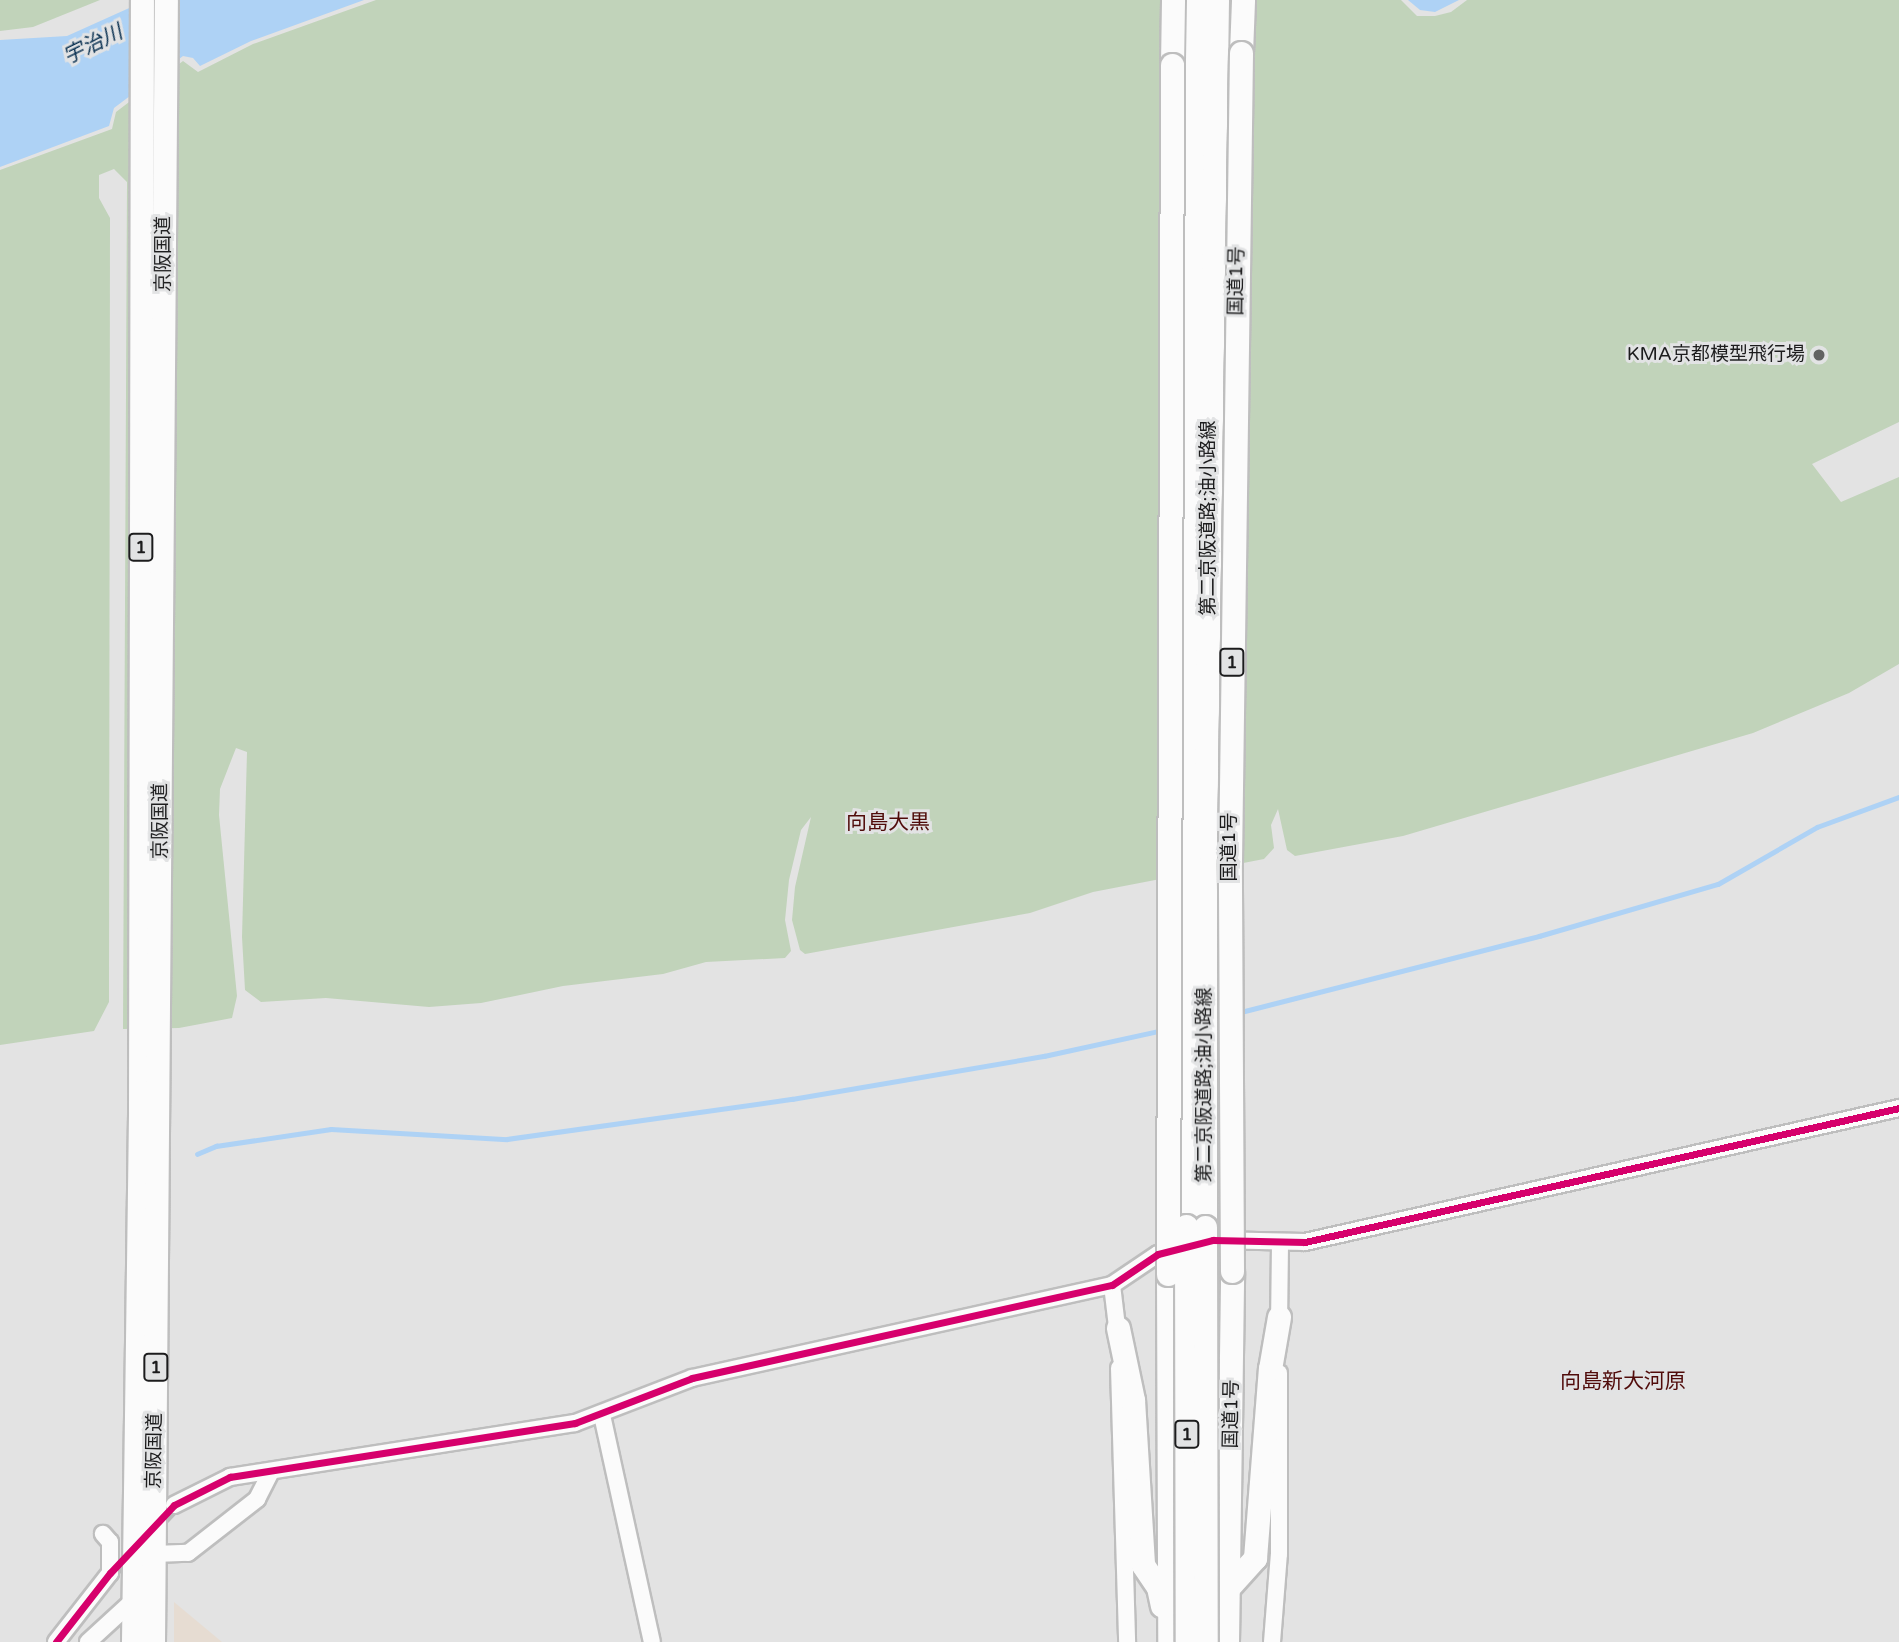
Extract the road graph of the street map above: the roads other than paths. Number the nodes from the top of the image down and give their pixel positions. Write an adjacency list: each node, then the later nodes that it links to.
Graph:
1 (142, 0): 7 (highway, 京阪国道 / 1)
2 (166, 0): 7 (highway, 京阪国道 / 1)
3 (1173, 0): 21 (highway, 1, bridge)
4 (1198, 0): 9 (highway, 第二京阪道路;油小路線 / 1)
5 (1217, 0): 9 (highway, 第二京阪道路;油小路線 / 1)
6 (1243, 0): 19 (highway, 国道1号 / 1, bridge)
7 (149, 1093): 18 (highway, 京阪国道 / 1); 20 (highway, 京阪国道 / 1)
8 (1899, 1108): 10 (street)
9 (1196, 1204): 28 (highway, 1, bridge); 29 (highway, 1, bridge)
10 (1280, 1244): 11 (street); 12 (street)
11 (1112, 1285): 13 (street); 14 (street)
12 (1279, 1317): 19 (highway); 31 (street)
13 (1118, 1328): 21 (highway); 27 (street)
14 (602, 1415): 15 (street); 26 (street)
15 (271, 1472): 16 (street); 18 (street)
16 (174, 1504)
17 (103, 1534): 22 (street)
18 (154, 1554): 25 (highway, 京阪国道 / 1)
19 (1227, 1589): 30 (highway, 国道1号 / 1)
20 (135, 1599): 23 (street); 24 (highway, 京阪国道 / 1)
21 (1169, 1632)
22 (56, 1642)
23 (92, 1642)
24 (133, 1642)
25 (153, 1642)
26 (652, 1642)
27 (1127, 1642)
28 (1187, 1642)
29 (1206, 1642)
30 (1227, 1642)
31 (1272, 1642)

